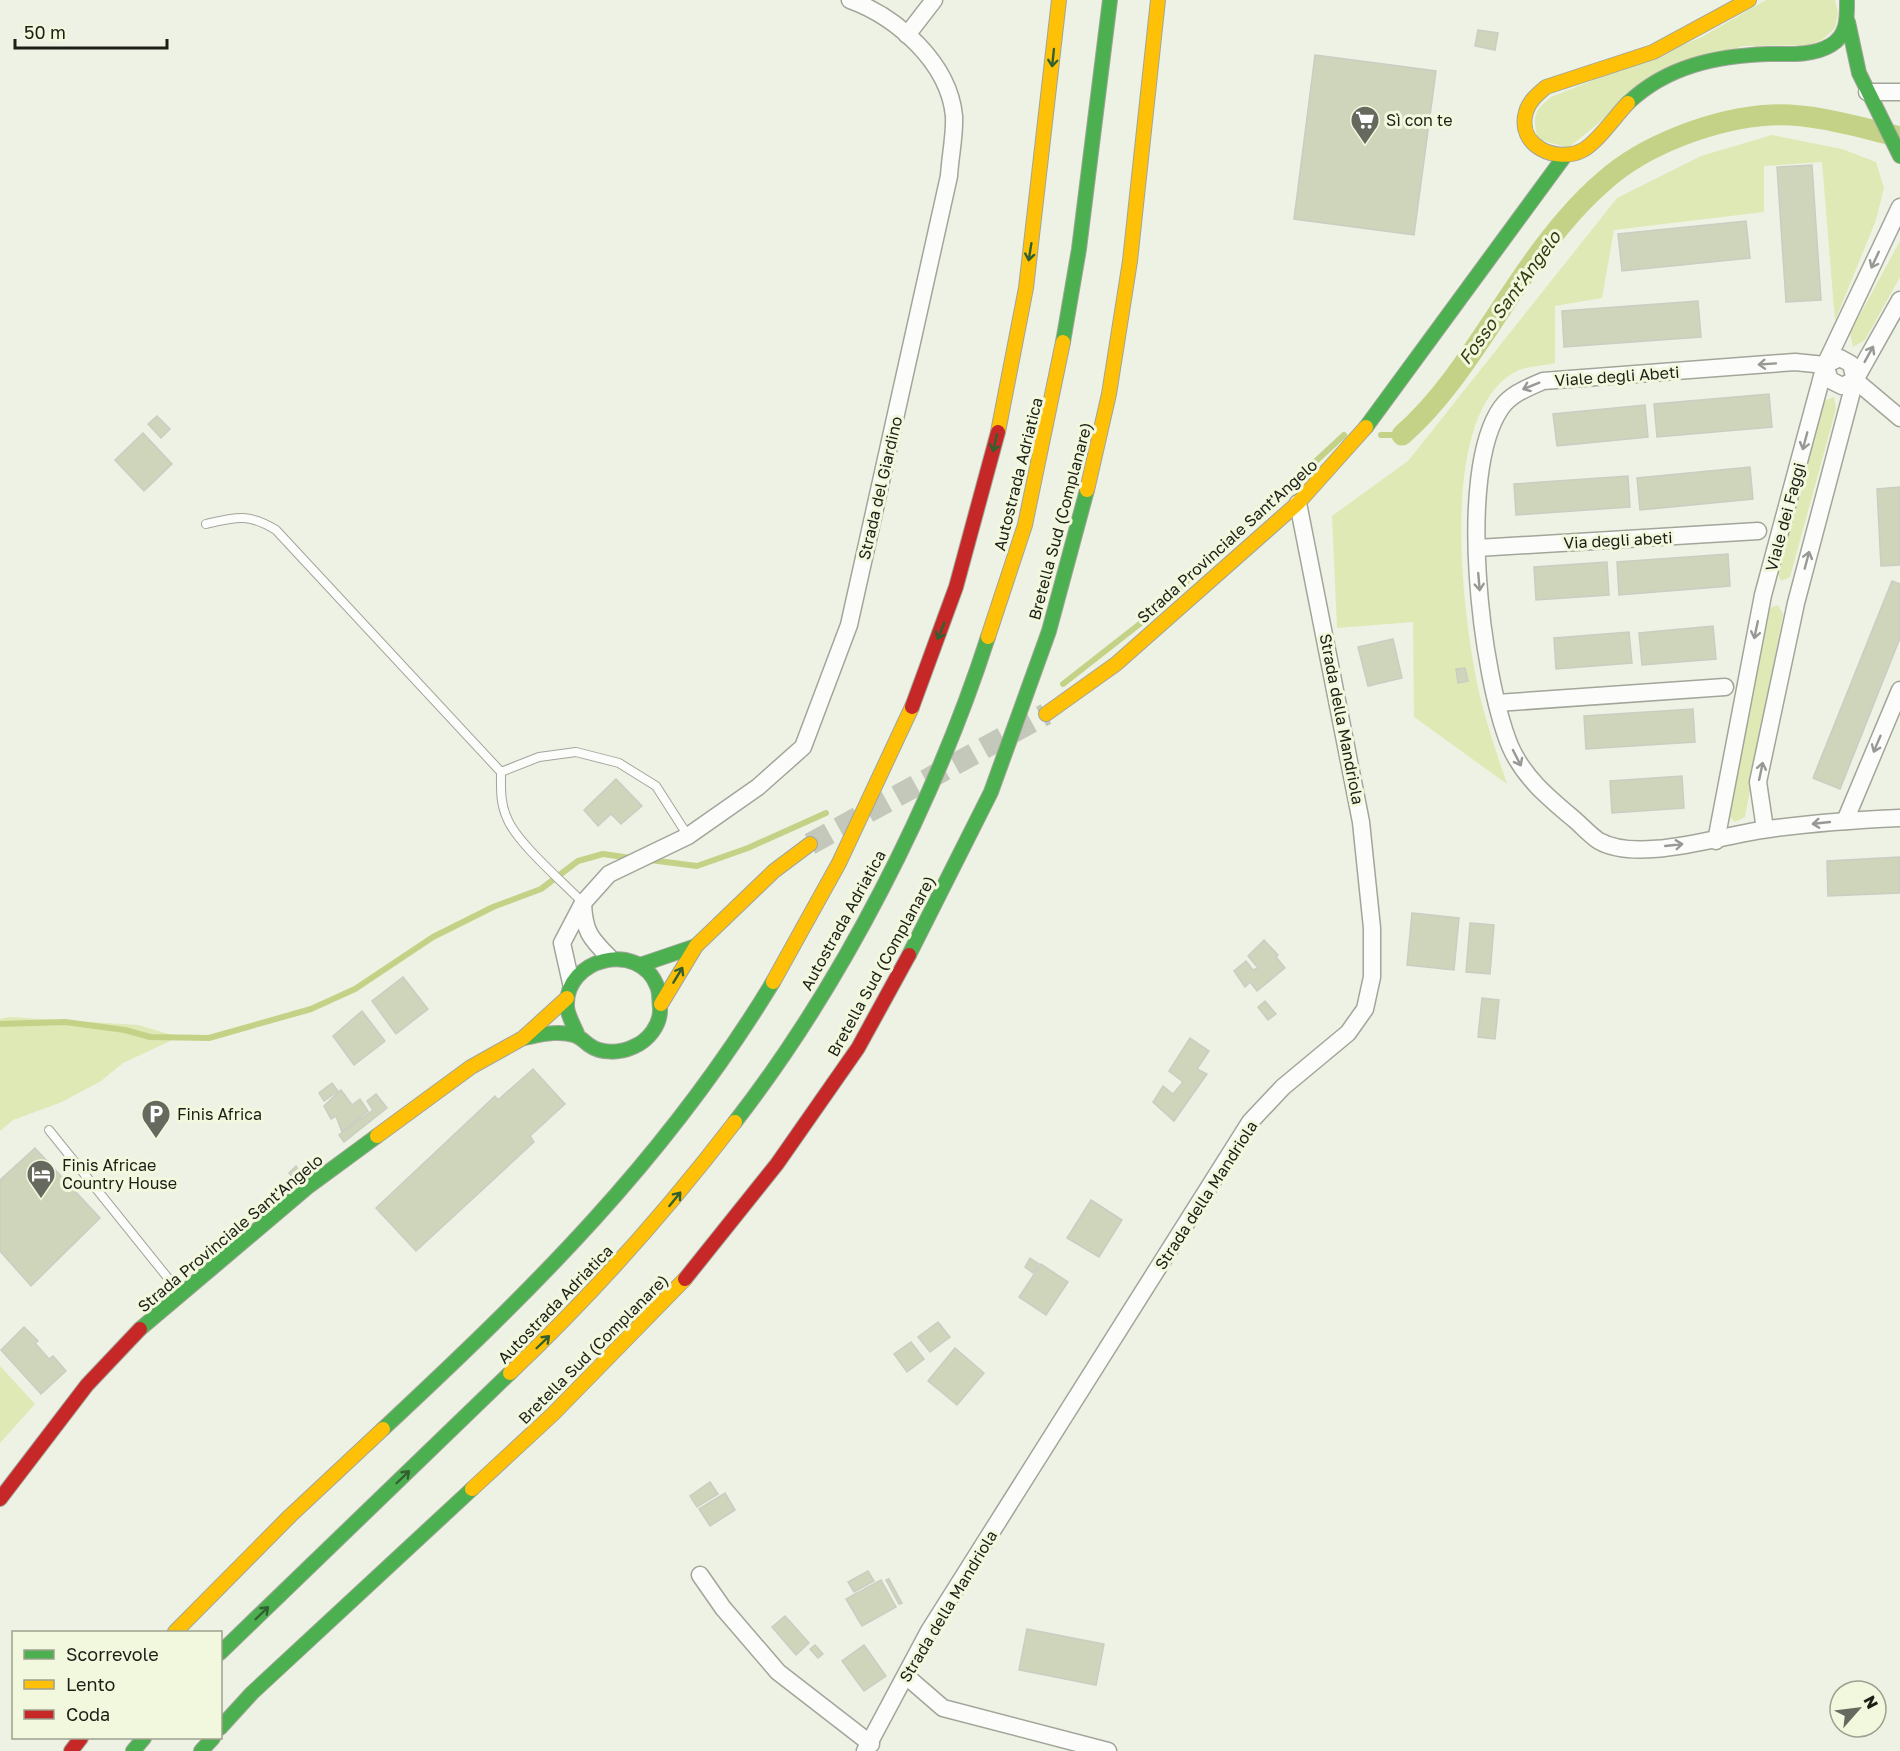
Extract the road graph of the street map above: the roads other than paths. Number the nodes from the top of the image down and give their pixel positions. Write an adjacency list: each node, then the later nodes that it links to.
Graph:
1 (850, 0): 9 (street, Strada del Giardino)
2 (934, 0): 9 (street)
3 (1059, 0): 50 (main road, Autostrada Adriatica, one-way to 50)
4 (1110, 0): 51 (main road, Autostrada Adriatica, one-way to 4)
5 (1158, 0): 53 (main road, Bretella Sud (Complanare))
6 (1749, 0): 14 (main road)
7 (1847, 0): 8 (main road)
8 (1848, 22): 10 (main road); 11 (main road)
9 (907, 35): 35 (street, Strada del Giardino)
10 (1822, 51): 11 (main road); 16 (main road)
11 (1859, 73): 12 (main road)
12 (1868, 92): 13 (street); 15 (main road)
13 (1900, 92)
14 (1535, 146): 16 (main road); 17 (main road)
15 (1898, 152)
16 (1564, 157): 17 (main road, Strada Provinciale Sant'Angelo)
17 (1535, 195): 23 (main road, Strada Provinciale Sant'Angelo)
18 (1900, 207): 20 (street, Viale dei Faggi, one-way to 20)
19 (1900, 300): 21 (street, Viale dei Faggi, one-way to 19)
20 (1825, 365): 21 (street); 26 (street, Viale degli Abeti, one-way to 26); 36 (street, Viale dei Faggi, one-way to 36)
21 (1855, 380): 22 (street); 34 (street, Viale dei Faggi, one-way to 21)
22 (1900, 418)
23 (1298, 503): 30 (main road, Strada Provinciale Sant'Angelo); 52 (street, Strada della Mandriola)
24 (206, 524): 31 (lane)
25 (1758, 531): 26 (street, Via degli abeti)
26 (1477, 548): 29 (street, Viale degli Abeti, one-way to 29)
27 (1725, 687): 29 (street)
28 (1900, 690): 33 (street, one-way to 33)
29 (1497, 703): 36 (street, one-way to 36)
30 (1046, 714)
31 (501, 772): 35 (lane); 38 (lane)
32 (1900, 818): 33 (street)
33 (1845, 821): 34 (street, one-way to 34)
34 (1765, 829): 36 (street)
35 (688, 836): 38 (street, Strada del Giardino)
36 (1716, 841)
37 (810, 844): 39 (main road, Strada Provinciale Sant'Angelo)
38 (583, 903): 40 (street); 42 (street, Strada del Giardino)
39 (696, 946): 41 (main road, Strada Provinciale Sant'Angelo); 43 (main road, Strada Provinciale Sant'Angelo, one-way to 39)
40 (609, 957): 41 (main road); 42 (main road, Strada Provinciale Sant'Angelo)
41 (640, 965): 43 (main road)
42 (569, 990): 44 (main road); 45 (main road, Strada Provinciale Sant'Angelo)
43 (661, 1004): 44 (main road, Strada Provinciale Sant'Angelo)
44 (578, 1035): 45 (main road, Strada Provinciale Sant'Angelo)
45 (523, 1038): 47 (main road, Strada Provinciale Sant'Angelo)
46 (49, 1130): 47 (lane)
47 (180, 1294): 48 (main road, Strada Provinciale Sant'Angelo)
48 (0, 1499)
49 (700, 1575): 56 (street)
50 (176, 1631)
51 (222, 1651)
52 (906, 1676): 56 (street, Strada della Mandriola); 59 (street)
53 (222, 1726)
54 (142, 1739): 57 (main road)
55 (211, 1739): 58 (main road)
56 (868, 1747)
57 (133, 1751)
58 (201, 1751)
59 (1108, 1751)

